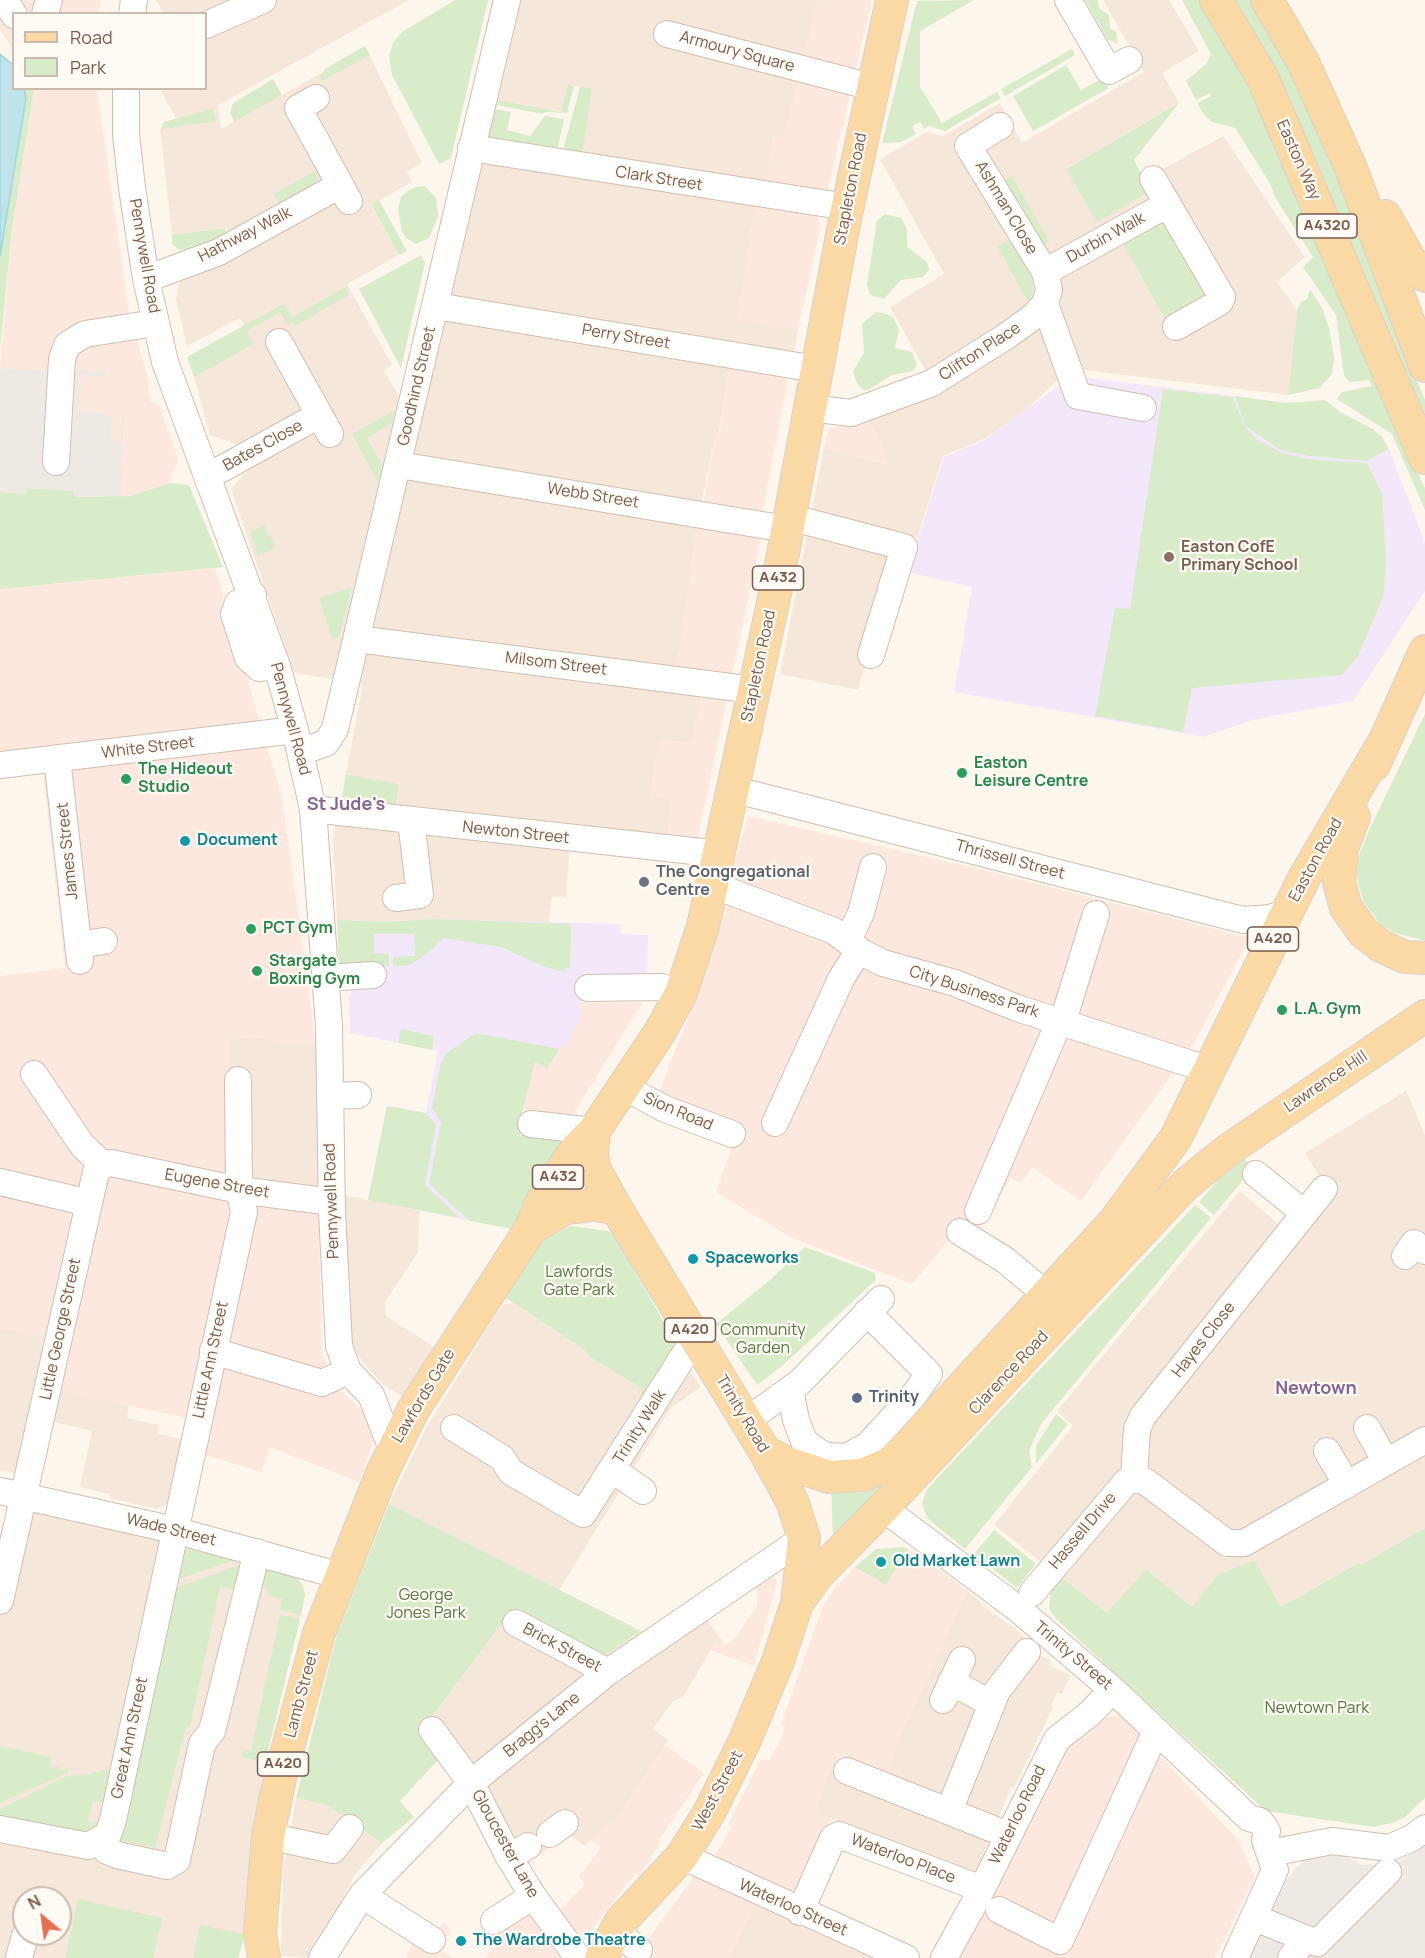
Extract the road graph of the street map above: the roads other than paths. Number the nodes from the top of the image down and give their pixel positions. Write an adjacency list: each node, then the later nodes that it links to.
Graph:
1 (263, 0): 7 (street)
2 (507, 0): 14 (street, Goodhind Street)
3 (892, 0): 10 (main road, Stapleton Road / A432)
4 (1068, 0): 9 (street)
5 (1216, 0): 33 (main road, Easton Way / A4320)
6 (1267, 0): 15 (main road, A4320)
7 (207, 25)
8 (667, 34): 10 (street, Armoury Square)
9 (1129, 60)
10 (872, 87): 18 (main road, Stapleton Road / A432)
11 (126, 90): 21 (street, Pennywell Road)
12 (316, 98): 21 (street, Hathway Walk)
13 (1000, 126): 19 (street, Ashman Close)
14 (471, 148): 18 (street, Clark Street); 24 (street, Goodhind Street)
15 (1350, 166): 20 (main road); 27 (main road, A4320)
16 (1153, 179): 17 (street)
17 (1168, 204): 19 (street, Durbin Walk); 26 (street)
18 (848, 207): 30 (main road, Stapleton Road / A432)
19 (1045, 273): 23 (street)
20 (1425, 276)
21 (146, 279): 25 (street, Pennywell Road)
22 (1425, 302): 27 (main road)
23 (1045, 304): 31 (street, Clifton Place); 32 (street)
24 (436, 306): 30 (street, Perry Street); 35 (street, Goodhind Street)
25 (155, 323): 34 (street); 36 (street, Pennywell Road)
26 (1176, 327)
27 (1410, 330): 29 (main road, A4320)
28 (279, 342): 36 (street, Bates Close)
29 (1425, 366)
30 (816, 369): 31 (main road, Stapleton Road / A432)
31 (810, 408): 37 (main road, Stapleton Road / A432)
32 (1143, 408)
33 (1425, 458)
34 (56, 462)
35 (399, 465): 37 (street, Webb Street); 38 (street, Goodhind Street)
36 (207, 477): 42 (street, Pennywell Road)
37 (788, 523): 40 (street, Webb Street); 41 (main road, Stapleton Road / A432)
38 (357, 639): 41 (street, Milsom Street); 42 (street, Goodhind Street)
39 (1425, 651): 43 (main road, A420)
40 (871, 655)
41 (754, 690): 46 (main road, Stapleton Road / A432)
42 (298, 741): 44 (street, White Street); 47 (street, Pennywell Road)
43 (1382, 745): 53 (main road, Easton Road / A420); 57 (main road, A420)
44 (57, 758): 45 (street, White Street); 55 (street, James Street)
45 (0, 765)
46 (732, 789): 49 (main road, Stapleton Road / A432); 53 (street, Thrissell Street)
47 (313, 809): 48 (street, Newton Street); 59 (street, Pennywell Road)
48 (411, 821): 49 (street, Newton Street); 52 (street)
49 (720, 854): 51 (main road, Stapleton Road / A432)
50 (873, 867): 56 (street)
51 (713, 885): 56 (street, City Business Park); 61 (main road, Stapleton Road / A432)
52 (396, 898)
53 (1287, 912): 64 (main road, Easton Road / A420)
54 (1096, 914): 63 (street)
55 (104, 941)
56 (853, 945): 63 (street, City Business Park); 71 (street)
57 (1425, 958)
58 (373, 975): 59 (street)
59 (326, 978): 69 (street, Pennywell Road)
60 (588, 988): 61 (street)
61 (681, 993): 67 (main road, Stapleton Road / A432)
62 (1425, 1016): 75 (main road, Lawrence Hill / A420)
63 (1062, 1021): 64 (street, City Business Park); 84 (street)
64 (1210, 1070): 74 (main road, Easton Road / A420)
65 (34, 1074): 76 (street)
66 (238, 1080): 80 (street, Little Ann Street)
67 (624, 1087): 72 (main road, Stapleton Road / A432); 73 (street, Sion Road)
68 (358, 1095): 69 (street)
69 (330, 1096): 81 (street, Pennywell Road)
70 (531, 1124): 72 (street)
71 (775, 1124)
72 (594, 1131): 83 (main road, Trinity Road / A432); 87 (main road, A432)
73 (732, 1134)
74 (1175, 1139): 75 (main road); 88 (main road, Clarence Road / A420)
75 (1228, 1150): 108 (main road, Clarence Road / A420)
76 (103, 1165): 80 (street, Eugene Street); 82 (street, Little George Street)
77 (1256, 1174): 85 (street)
78 (0, 1182): 82 (street)
79 (1324, 1189): 85 (street, Hayes Close)
80 (239, 1190): 81 (street, Eugene Street); 90 (street, Little Ann Street)
81 (332, 1202): 91 (street, Pennywell Road)
82 (89, 1203): 107 (street, Little George Street)
83 (616, 1208): 87 (main road, A420); 89 (main road, Trinity Road / A420)
84 (978, 1211)
85 (1304, 1213): 104 (street, Hayes Close)
86 (960, 1232): 88 (street)
87 (520, 1234): 94 (main road, Lawfords Gate / A420)
88 (1047, 1295): 101 (main road, Clarence Road / A420)
89 (695, 1338): 95 (main road, Trinity Road / A420); 103 (street, Trinity Walk)
90 (213, 1351): 91 (street); 109 (street, Little Ann Street)
91 (348, 1371): 93 (street, Pennywell Road)
92 (790, 1390): 92 (street); 95 (street)
93 (371, 1395): 94 (street, Pennywell Road); 99 (street, Pennywell Road)
94 (413, 1410): 99 (main road, Lawfords Gate / A420)
95 (746, 1421): 101 (main road, Trinity Road / A420)
96 (454, 1428): 103 (street, Trinity Walk)
97 (1366, 1428): 102 (street)
98 (1425, 1440): 102 (street)
99 (392, 1449): 112 (main road, Lawfords Gate / A420)
100 (1327, 1451): 105 (street)
101 (765, 1452): 110 (main road, Trinity Road / A420)
102 (1386, 1462): 105 (street)
103 (613, 1470): 106 (street)
104 (1134, 1479): 105 (street); 113 (street, Hassell Drive)
105 (1347, 1485)
106 (643, 1491)
107 (12, 1493): 109 (street, Wade Street); 114 (street, Little George Street)
108 (883, 1508): 115 (main road, Clarence Road / A420); 120 (street, Trinity Street)
109 (174, 1530): 111 (street, Wade Street); 132 (street, Great Ann Street)
110 (804, 1538): 115 (main road, Trinity Road / A420); 118 (street, Bragg's Lane)
111 (257, 1552): 112 (street, Wade Street); 132 (street)
112 (340, 1576): 131 (main road, Lamb Street / A420)
113 (1032, 1593)
114 (0, 1601)
115 (797, 1603): 134 (main road, West Street / A420)
116 (516, 1623): 118 (street, Brick Street)
117 (1027, 1652): 121 (street)
118 (608, 1672): 125 (street, Bragg's Lane)
119 (952, 1681): 121 (street)
120 (1113, 1690): 123 (street, Trinity Street); 130 (street, Waterloo Road)
121 (992, 1704): 126 (street)
122 (432, 1730): 125 (street, Gloucester Lane)
123 (1156, 1731): 133 (street, Trinity Street); 139 (street)
124 (847, 1771): 126 (street)
125 (471, 1782): 137 (street, Bragg's Lane); 138 (street, Gloucester Lane)
126 (949, 1812): 130 (street)
127 (350, 1827): 131 (street)
128 (1425, 1828): 133 (street)
129 (0, 1829): 132 (street)
130 (1008, 1835): 136 (street, Waterloo Road)
131 (268, 1836): 145 (main road, Lamb Street / A420)
132 (99, 1842)
133 (1268, 1847): 141 (street)
134 (676, 1863): 140 (street, Waterloo Street); 146 (main road, West Street)
135 (1388, 1872): 144 (street)
136 (982, 1890): 140 (street, Waterloo Place); 149 (street, Waterloo Road)
137 (363, 1895): 143 (street); 147 (street, Bragg's Lane)
138 (533, 1896): 142 (street); 146 (street, Gloucester Lane)
139 (999, 1910)
140 (800, 1912): 148 (street, Waterloo Street)
141 (1255, 1918): 144 (street); 150 (street)
142 (494, 1921)
143 (432, 1940)
144 (1298, 1948)
145 (260, 1953)
146 (610, 1953)
147 (322, 1958)
148 (906, 1958)
149 (944, 1958)
150 (1235, 1958)

